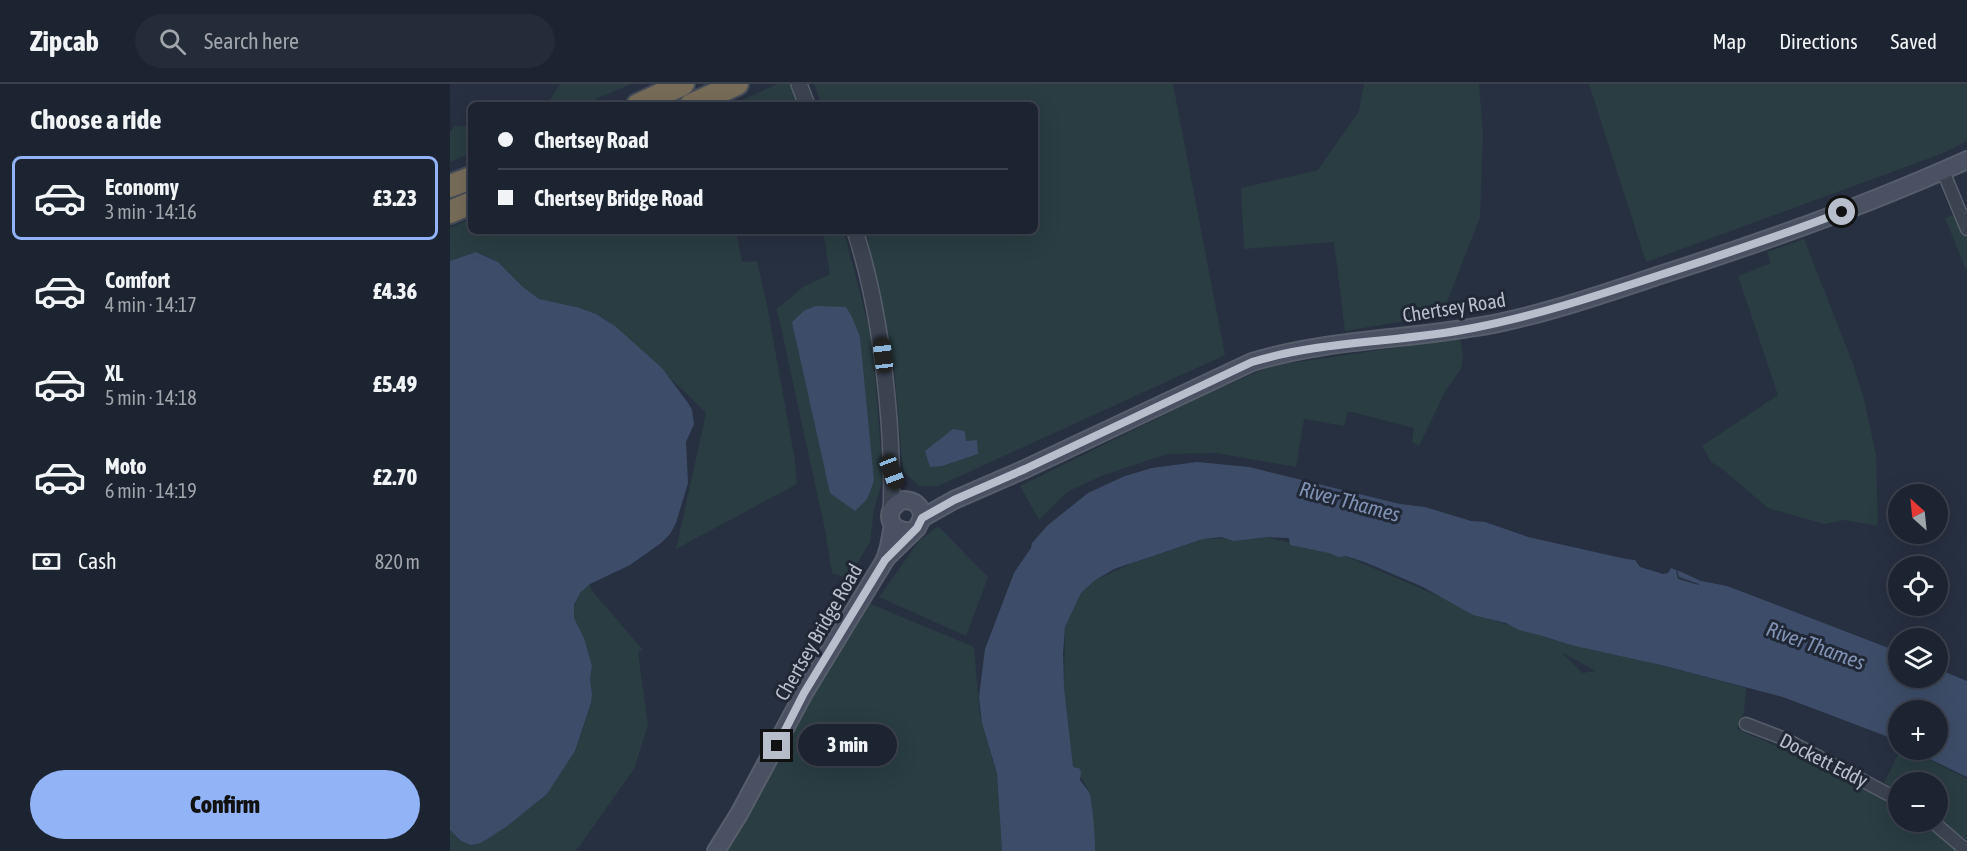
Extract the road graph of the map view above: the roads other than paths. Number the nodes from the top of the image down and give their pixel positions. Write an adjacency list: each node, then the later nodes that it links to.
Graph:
1 (683, 84): 4 (highway)
2 (737, 84): 5 (highway)
3 (799, 85): 6 (street)
4 (644, 102)
5 (698, 102)
6 (806, 102)
7 (1967, 160): 8 (main road, Chertsey Road)
8 (1943, 171): 13 (street); 16 (main road, Chertsey Road)
9 (468, 179): 10 (highway)
10 (450, 186)
11 (468, 205): 12 (highway)
12 (450, 212)
13 (1967, 229)
14 (856, 234): 15 (street)
15 (892, 472): 16 (street); 17 (street)
16 (915, 514): 17 (main road); 17 (main road); 18 (main road, Chertsey Bridge Road)
17 (892, 518): 18 (main road, Chertsey Bridge Road)
18 (885, 560): 23 (main road, Chertsey Bridge Road)
19 (1746, 724): 20 (street, Dockett Eddy)
20 (1888, 794)
21 (1945, 832): 22 (street)
22 (1967, 850)
23 (717, 851)

